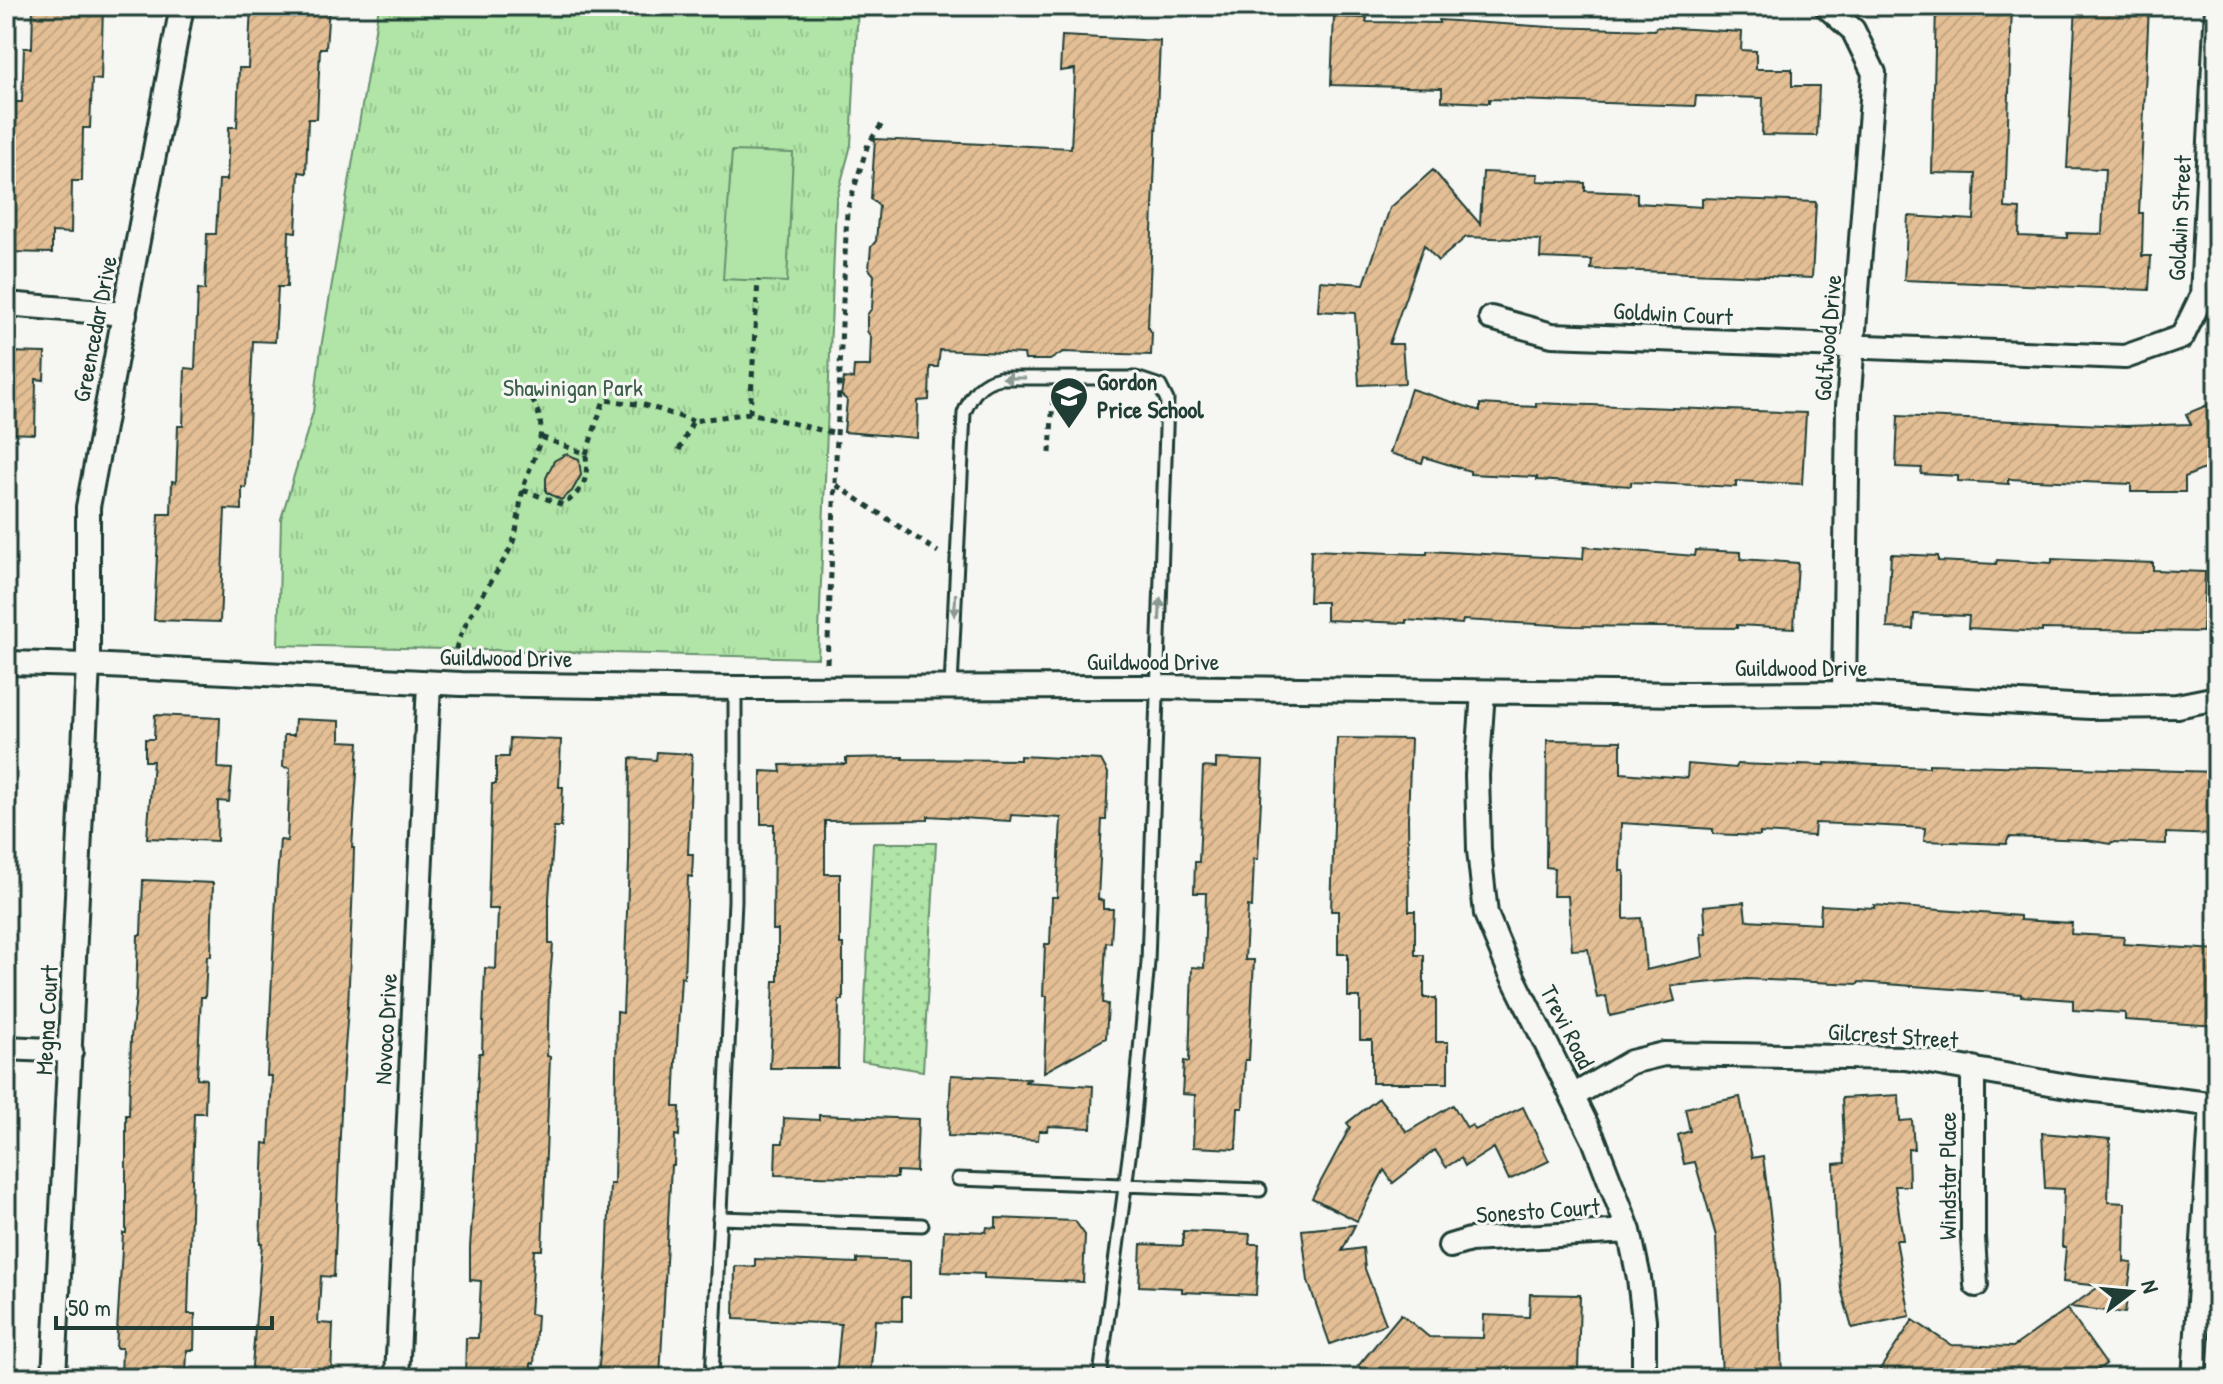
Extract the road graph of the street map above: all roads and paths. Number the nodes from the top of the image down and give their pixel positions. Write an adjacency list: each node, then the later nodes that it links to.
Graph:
1 (182, 6): 7 (street, Greencedar Drive)
2 (1826, 6): 9 (street, Golfwood Drive)
3 (2217, 6): 9 (street, Goldwin Street)
4 (884, 121): 14 (path)
5 (758, 280): 12 (path)
6 (6, 304): 7 (street)
7 (125, 314): 23 (street, Greencedar Drive)
8 (1491, 318): 9 (street, Goldwin Court)
9 (1854, 346): 31 (street, Golfwood Drive)
10 (1054, 379): 17 (path); 21 (lane, one-way to 21); 27 (lane, one-way to 10)
11 (508, 390): 15 (path)
12 (750, 413): 13 (path); 14 (path)
13 (693, 421): 16 (path); 18 (path)
14 (837, 434): 19 (path)
15 (541, 437): 18 (path); 20 (path)
16 (679, 450)
17 (1050, 453)
18 (586, 454): 20 (path)
19 (835, 484): 21 (path); 29 (path)
20 (523, 490): 25 (path)
21 (957, 564): 26 (lane, one-way to 26)
22 (6, 663): 23 (street, Guildwood Drive)
23 (88, 665): 24 (street, Guildwood Drive); 34 (street, Megna Court)
24 (429, 683): 25 (street, Guildwood Drive); 48 (street, Novoco Drive)
25 (461, 684): 28 (street, Guildwood Drive)
26 (951, 687): 27 (street, Guildwood Drive); 29 (street, Guildwood Drive)
27 (1156, 687): 30 (street, Guildwood Drive); 39 (lane)
28 (735, 688): 29 (street, Guildwood Drive); 41 (lane)
29 (826, 688)
30 (1483, 692): 31 (street, Guildwood Drive); 36 (street, Trevi Road)
31 (1844, 693): 32 (street, Guildwood Drive)
32 (2217, 698)
33 (6, 1048): 34 (street)
34 (71, 1051): 47 (street, Megna Court)
35 (1973, 1068): 36 (street, Gilcrest Street); 37 (street, Gilcrest Street); 45 (street, Windstar Place)
36 (1573, 1096): 43 (street, Trevi Road)
37 (2215, 1105): 51 (street)
38 (958, 1179): 39 (lane)
39 (1125, 1187): 40 (lane); 46 (lane)
40 (1260, 1190)
41 (719, 1218): 42 (lane); 49 (lane)
42 (922, 1225)
43 (1629, 1231): 44 (street, Sonesto Court); 50 (street, Trevi Road)
44 (1450, 1246)
45 (1976, 1285)
46 (1099, 1375)
47 (54, 1378)
48 (397, 1378)
49 (712, 1378)
50 (1644, 1378)
51 (2194, 1378)

